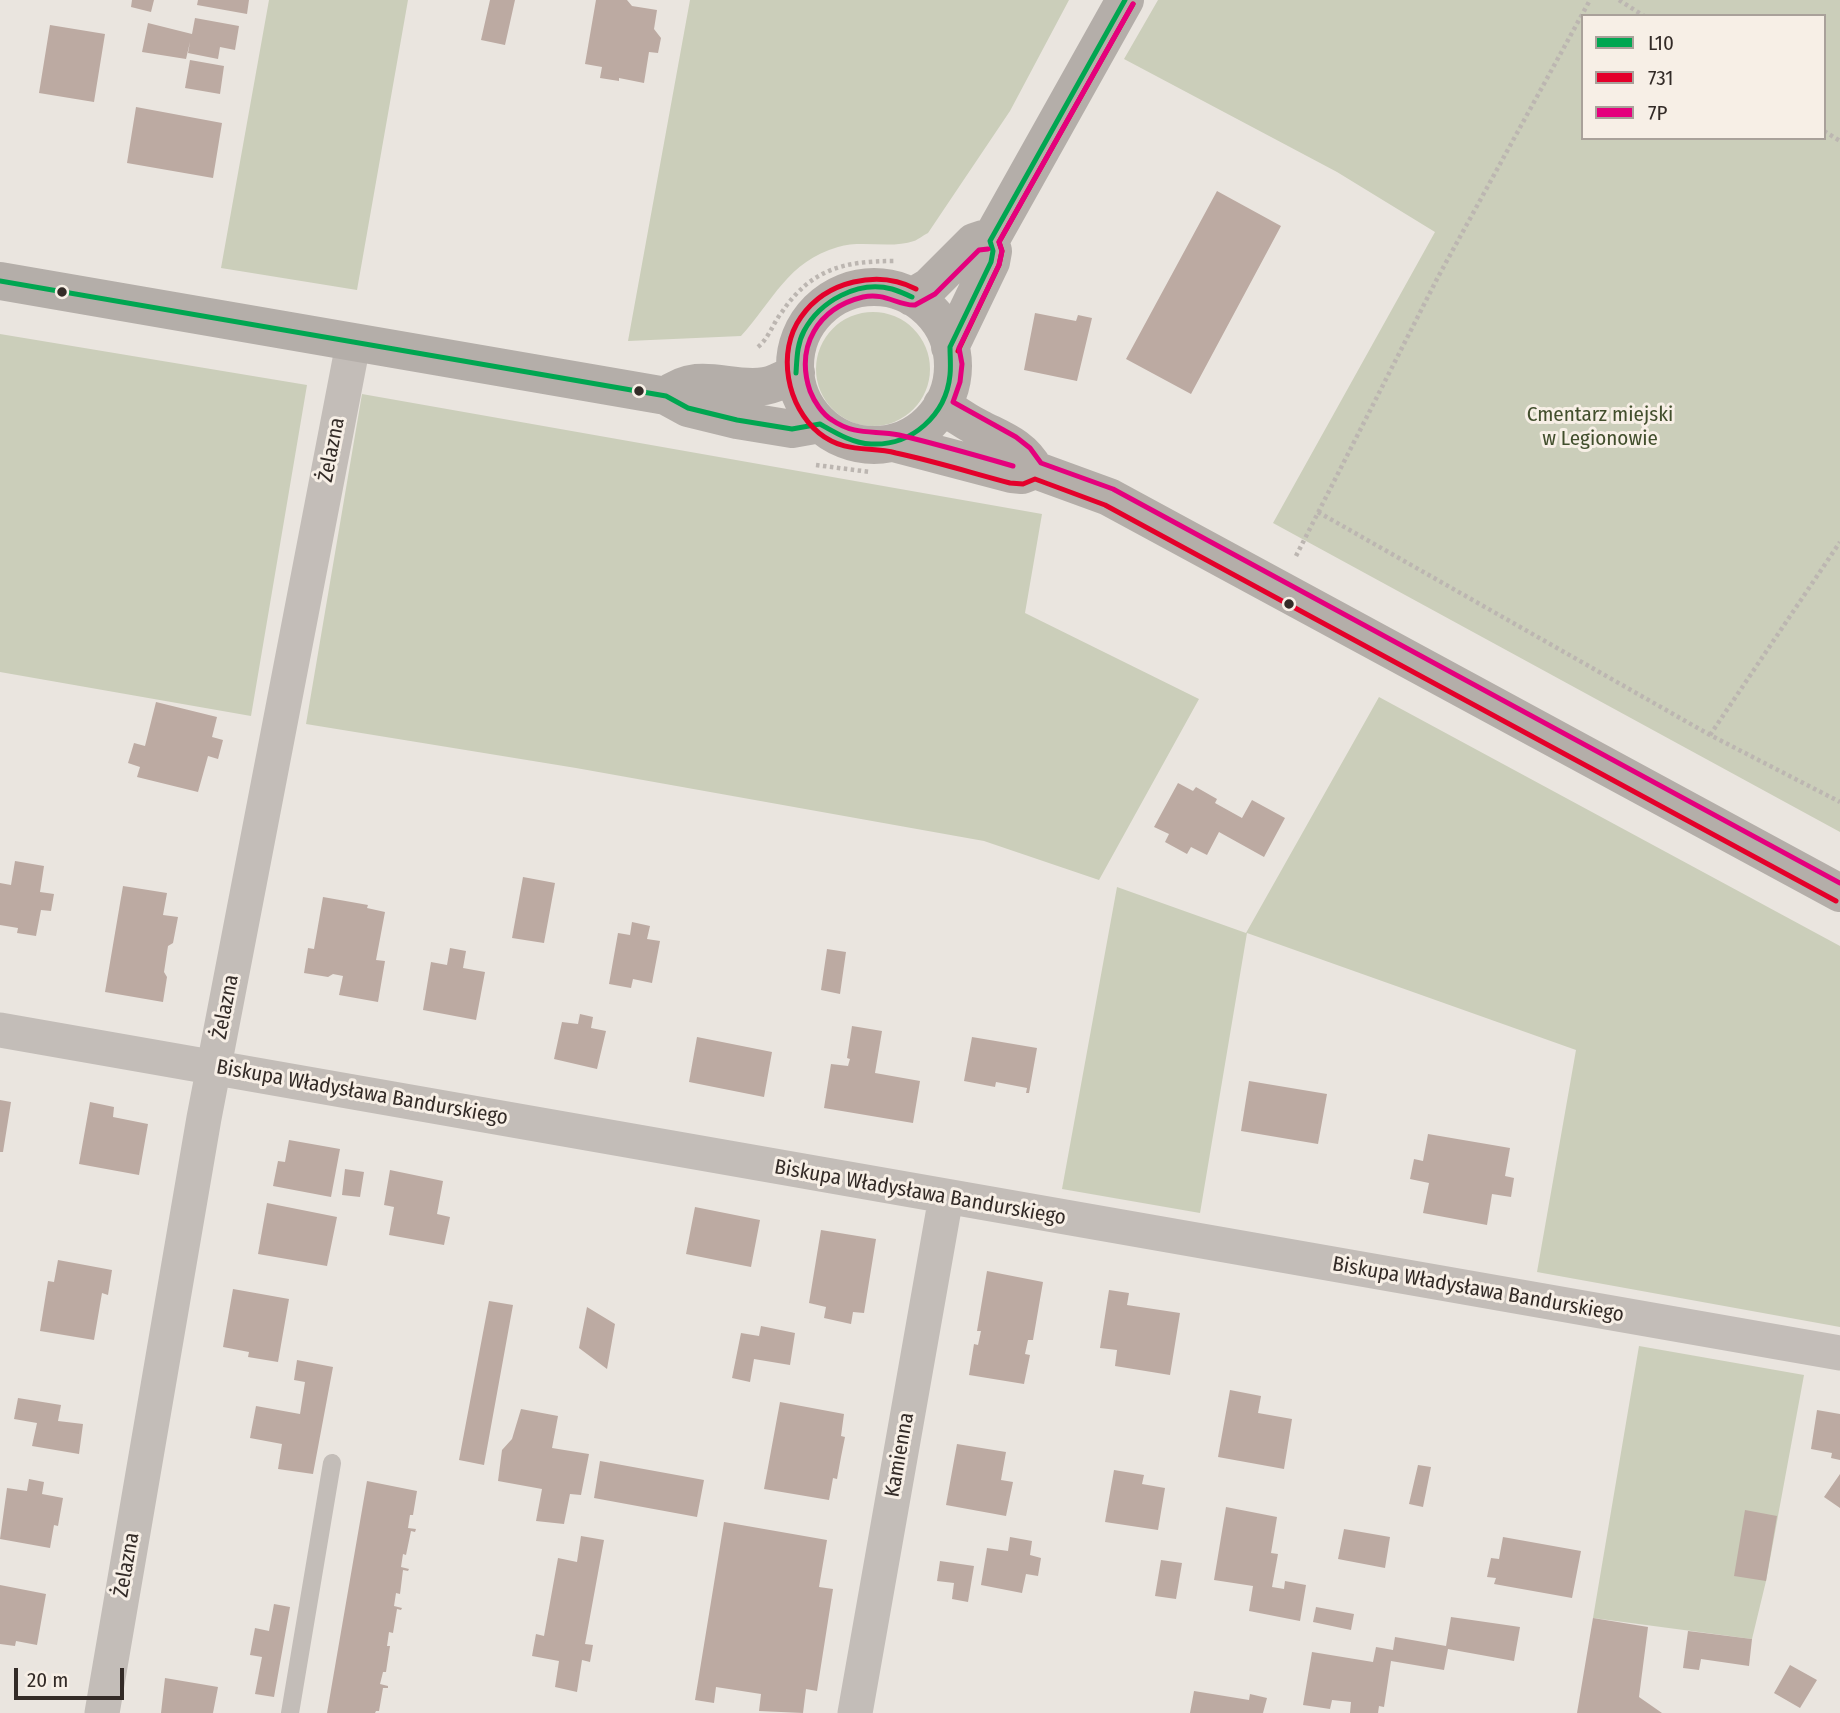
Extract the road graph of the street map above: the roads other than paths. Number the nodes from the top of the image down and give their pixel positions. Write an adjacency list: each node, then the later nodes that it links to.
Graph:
1 (1125, 0): 2 (street)
2 (990, 241): 4 (street); 6 (street)
3 (0, 281): 5 (street)
4 (912, 297): 6 (street); 7 (street)
5 (354, 344): 8 (street); 15 (street, Żelazna)
6 (950, 346): 9 (street)
7 (796, 373): 8 (street); 10 (street)
8 (666, 396): 10 (street)
9 (942, 405): 11 (street); 12 (street)
10 (820, 424): 11 (street)
11 (886, 458): 12 (street)
12 (1035, 470): 13 (street)
13 (1840, 893)
14 (0, 1030): 15 (street, Biskupa Władysława Bandurskiego)
15 (214, 1067): 16 (street, Biskupa Władysława Bandurskiego); 19 (street, Żelazna)
16 (946, 1197): 17 (street, Biskupa Władysława Bandurskiego); 21 (street, Kamienna)
17 (1840, 1353)
18 (332, 1463): 20 (lane)
19 (102, 1713)
20 (290, 1713)
21 (855, 1713)

